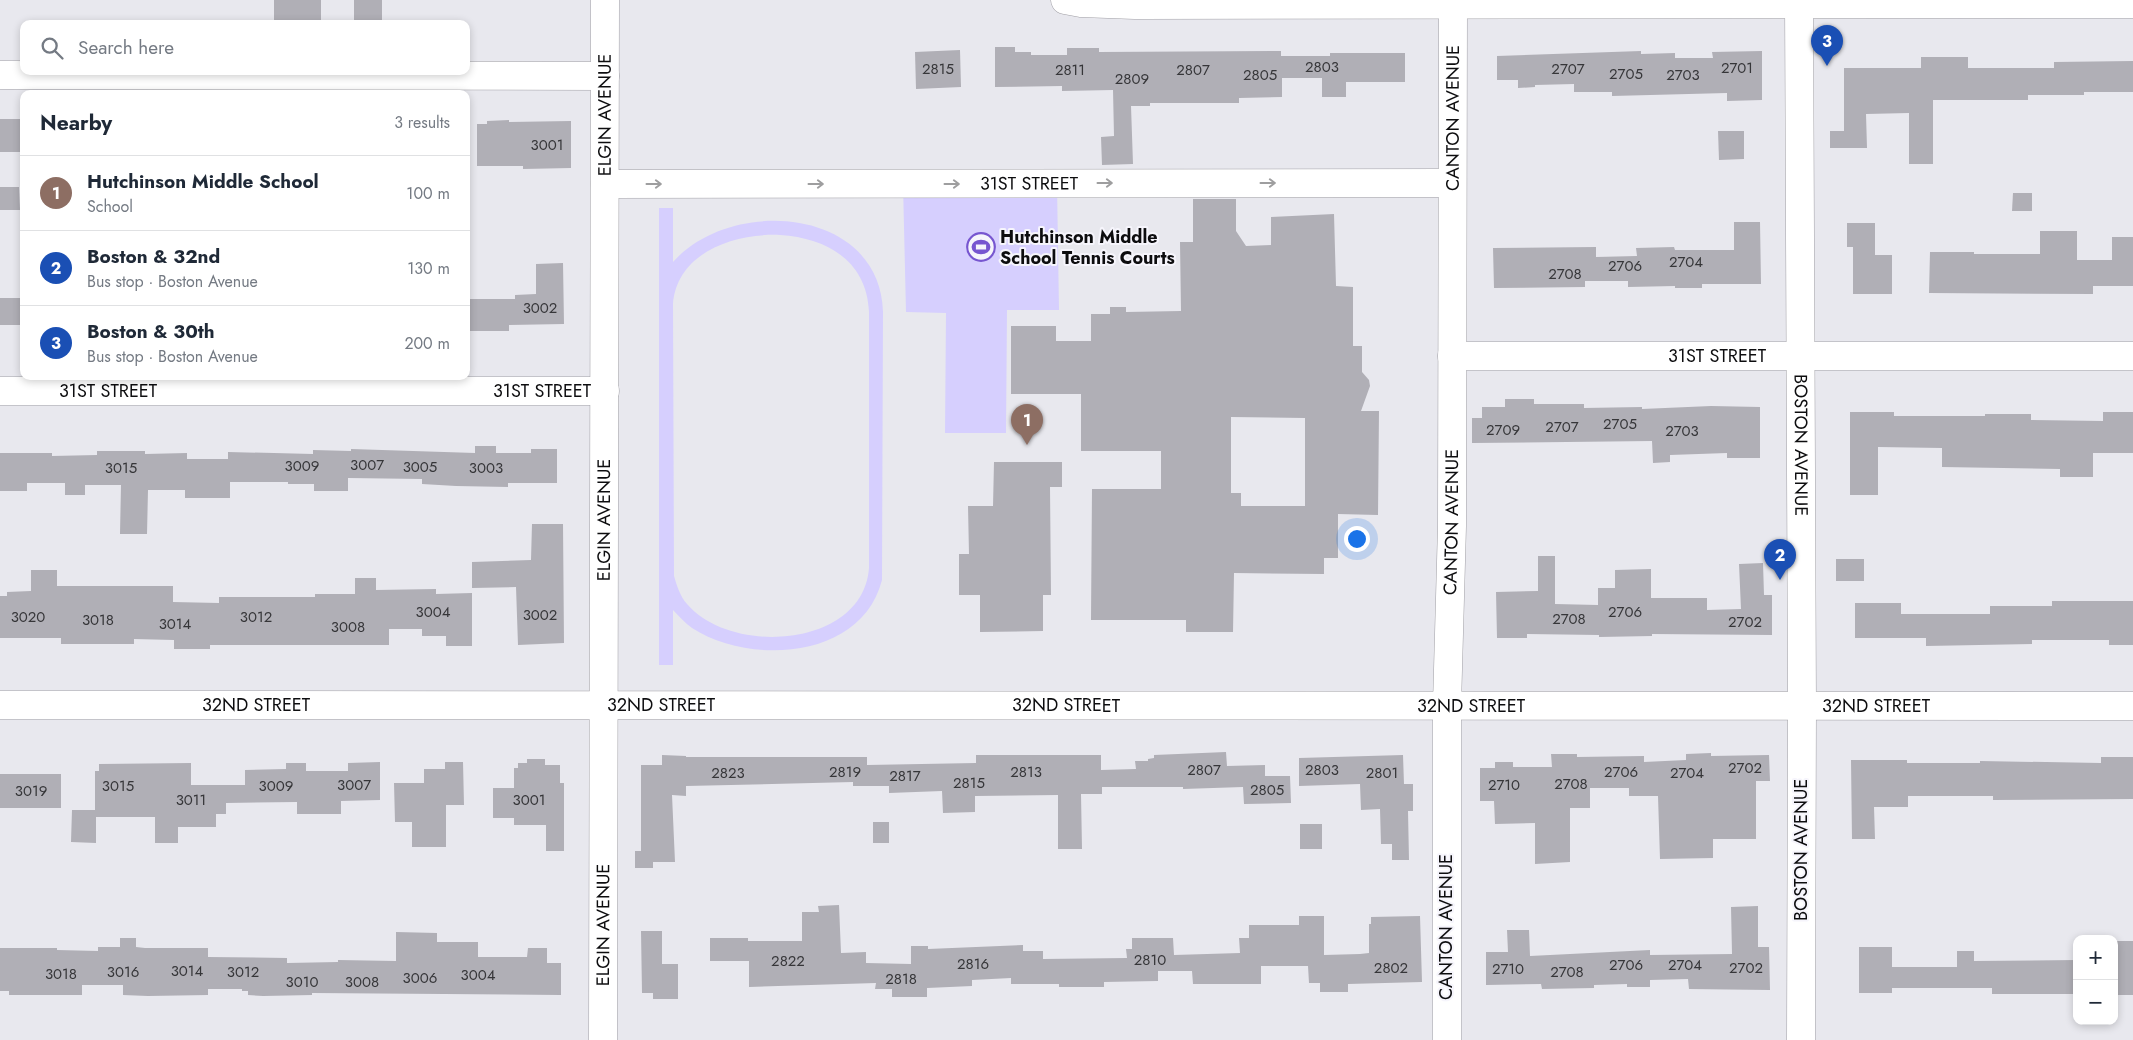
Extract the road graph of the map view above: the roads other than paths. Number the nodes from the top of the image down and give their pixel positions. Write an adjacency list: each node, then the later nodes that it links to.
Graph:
1 (605, 0): 7 (street, ELGIN AVENUE)
2 (1065, 0): 5 (street)
3 (1799, 2): 4 (street); 5 (street); 11 (street, BOSTON AVENUE)
4 (2133, 4)
5 (1453, 5): 8 (street, CANTON AVENUE)
6 (0, 75): 7 (street)
7 (605, 76): 9 (street, ELGIN AVENUE)
8 (1452, 183): 9 (street, 31ST STREET, one-way to 8); 10 (street, CANTON AVENUE)
9 (605, 184): 14 (street, ELGIN AVENUE)
10 (1452, 356): 11 (street, 31ST STREET); 16 (street, CANTON AVENUE)
11 (1800, 356): 12 (street, 31ST STREET); 18 (street, BOSTON AVENUE)
12 (2133, 356)
13 (0, 391): 14 (street, 31ST STREET)
14 (605, 391): 17 (street, ELGIN AVENUE)
15 (0, 705): 17 (street, 32ND STREET)
16 (1447, 705): 17 (street, 32ND STREET); 18 (street, 32ND STREET); 21 (street, CANTON AVENUE)
17 (602, 706): 20 (street, ELGIN AVENUE)
18 (1802, 706): 19 (street, 32ND STREET); 22 (street, BOSTON AVENUE)
19 (2133, 706)
20 (603, 1040)
21 (1447, 1040)
22 (1801, 1040)

